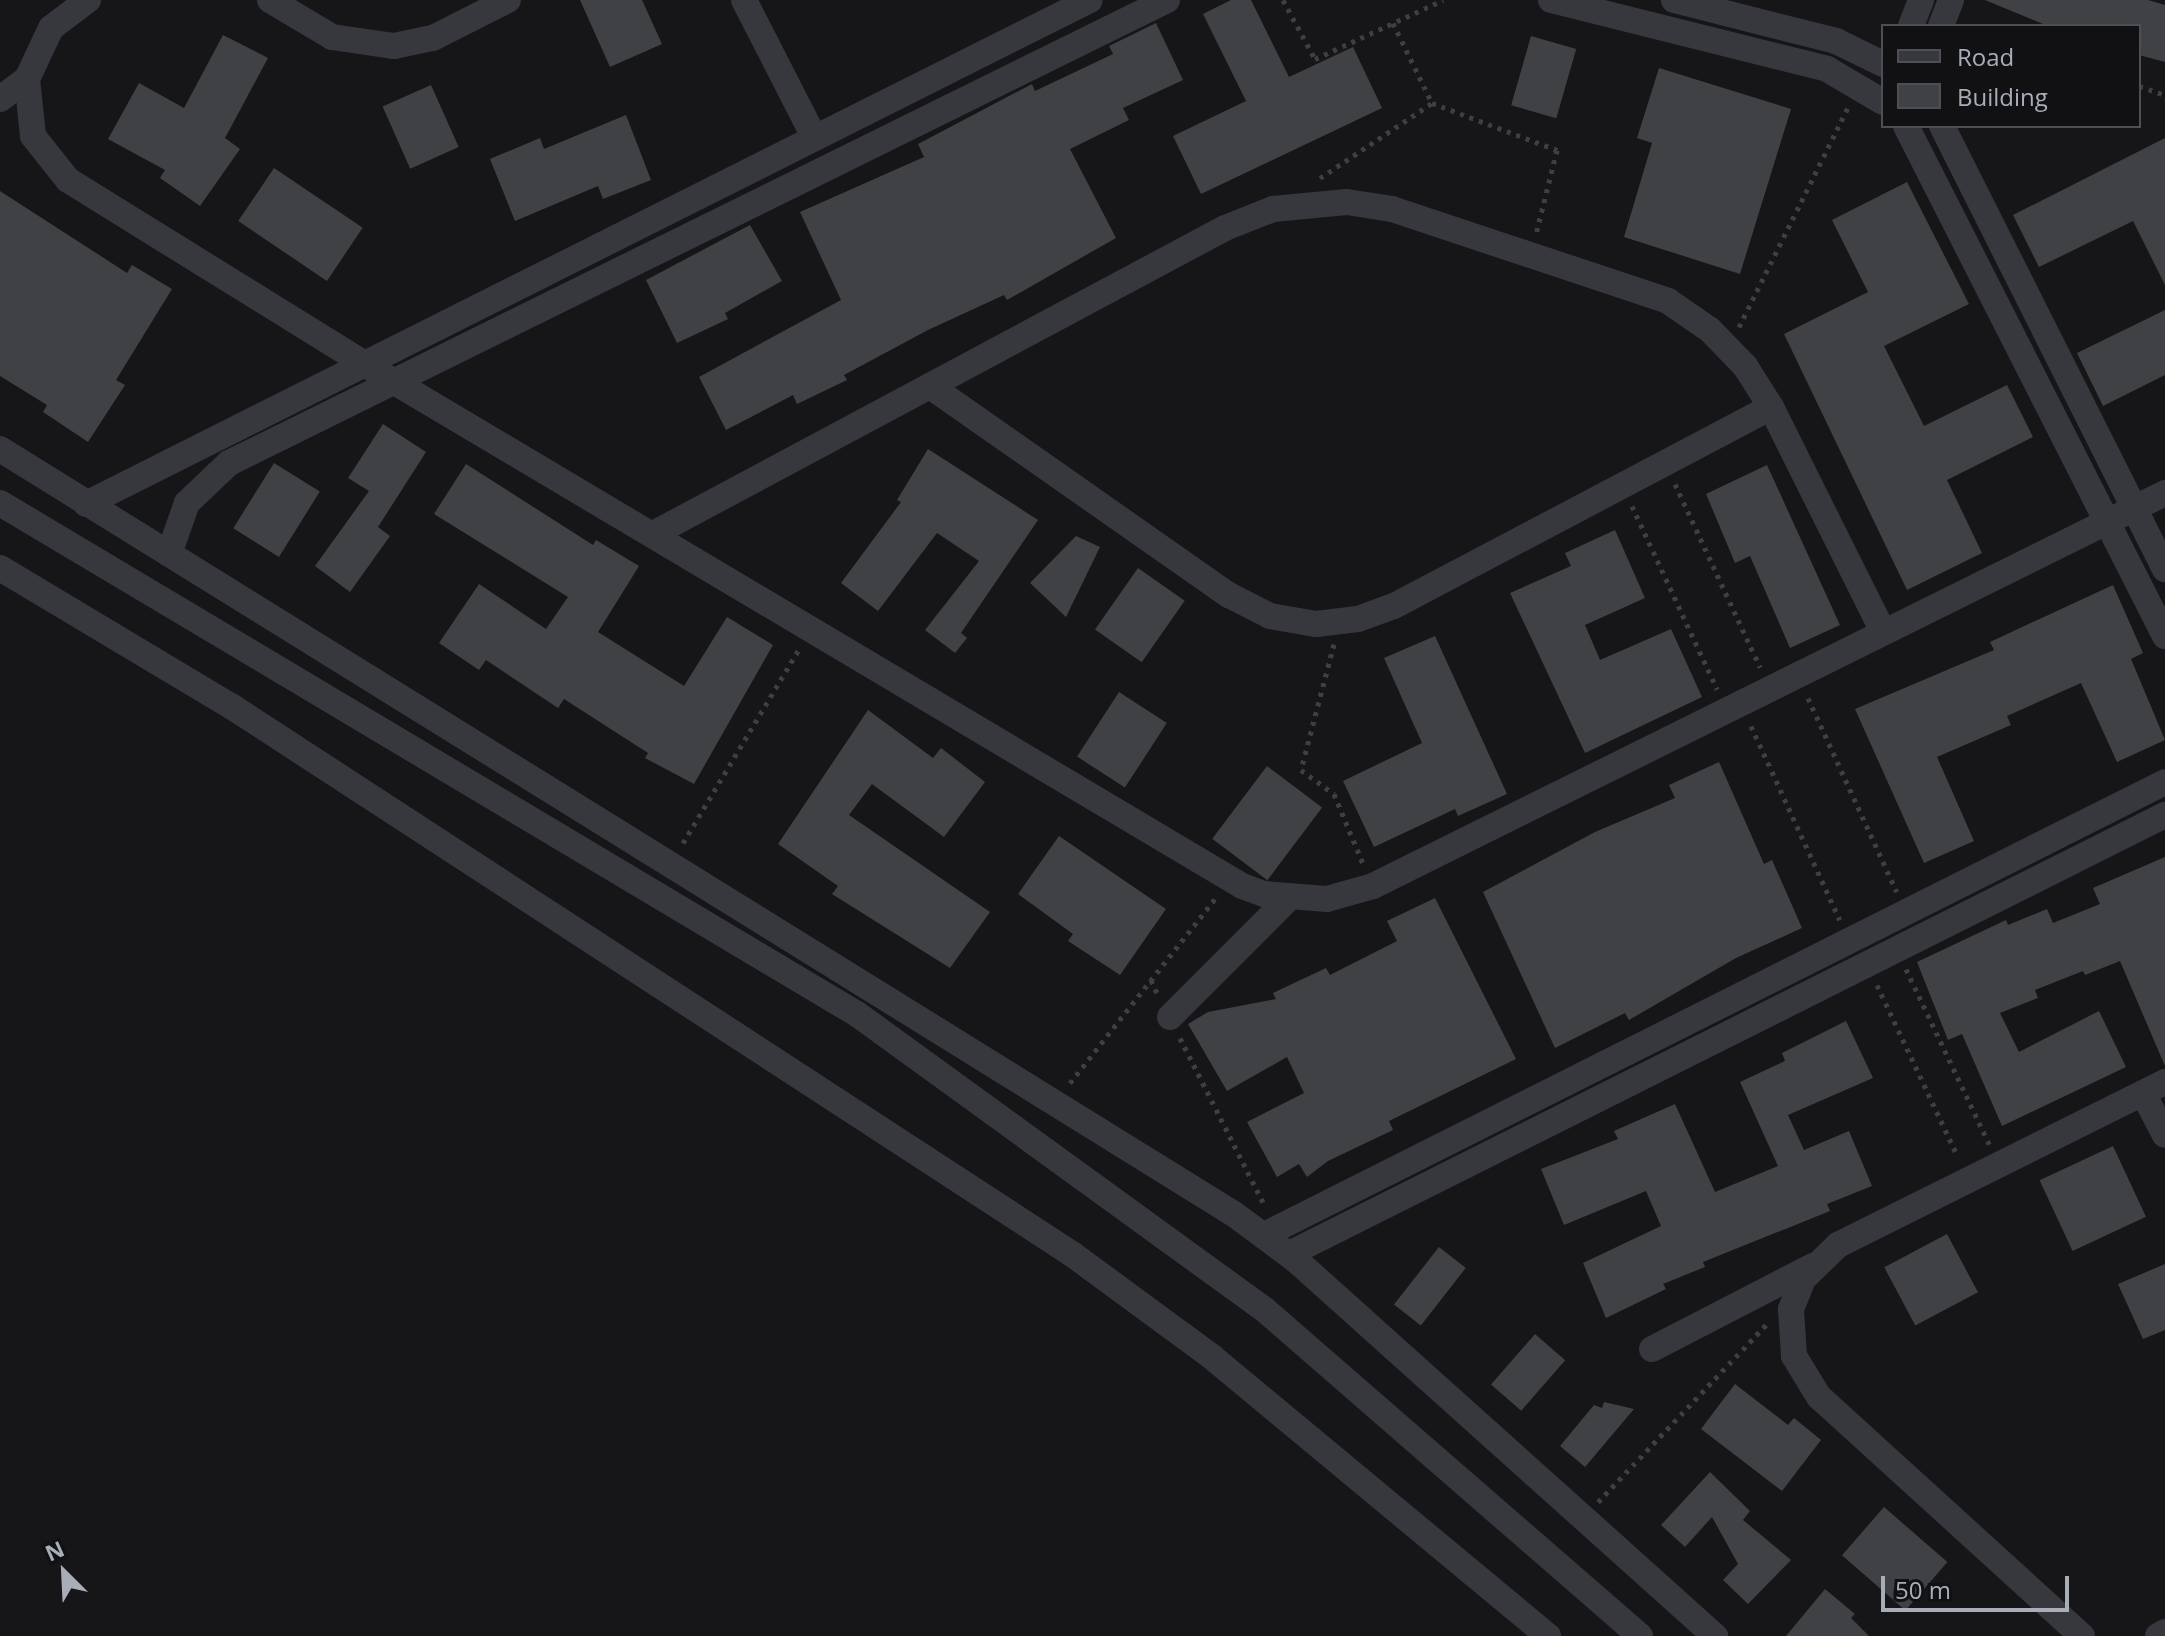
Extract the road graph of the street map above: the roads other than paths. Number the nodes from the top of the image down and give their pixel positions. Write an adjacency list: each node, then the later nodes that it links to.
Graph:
1 (88, 0): 15 (street)
2 (270, 0): 3 (street)
3 (508, 0)
4 (744, 0): 20 (street)
5 (1090, 0): 11 (street)
6 (1167, 0): 24 (street)
7 (1551, 0): 17 (street)
8 (1674, 0): 14 (street)
9 (1921, 0): 12 (street)
10 (1951, 0): 13 (street)
11 (1038, 12): 20 (street)
12 (1912, 24)
13 (1942, 24)
14 (1881, 63)
15 (27, 79): 16 (street); 25 (street)
16 (0, 99)
17 (1881, 100)
18 (1907, 128): 23 (street)
19 (1943, 128): 21 (street)
20 (814, 137): 22 (street)
21 (1994, 229): 23 (street); 33 (street)
22 (629, 230): 24 (street); 25 (street)
23 (1967, 242): 34 (street)
24 (644, 259): 26 (street)
25 (361, 362): 26 (street); 32 (street)
26 (392, 380): 35 (street); 36 (street)
27 (930, 386): 28 (street); 28 (street); 35 (street)
28 (1771, 407): 39 (street)
29 (0, 449): 32 (street)
30 (2165, 493): 33 (street)
31 (0, 503): 45 (street)
32 (86, 504): 36 (street)
33 (2135, 508): 34 (street); 38 (street)
34 (2107, 522): 39 (street); 40 (street)
35 (655, 533): 43 (street)
36 (169, 554): 44 (street)
37 (0, 568): 54 (street)
38 (2165, 569)
39 (1883, 632): 43 (street)
40 (2165, 636)
41 (2165, 782): 49 (street)
42 (2165, 815): 50 (street)
43 (1288, 899): 46 (street)
44 (871, 987): 45 (street); 49 (street)
45 (857, 1014): 55 (street)
46 (1170, 1017)
47 (2154, 1087): 48 (street); 51 (street)
48 (2165, 1135)
49 (1270, 1232): 50 (street)
50 (1289, 1254): 56 (street)
51 (1813, 1266): 52 (street); 57 (street)
52 (1652, 1349)
53 (2165, 1632): 58 (street)
54 (1548, 1636)
55 (1640, 1636)
56 (1715, 1636)
57 (2082, 1636)
58 (2158, 1636)

